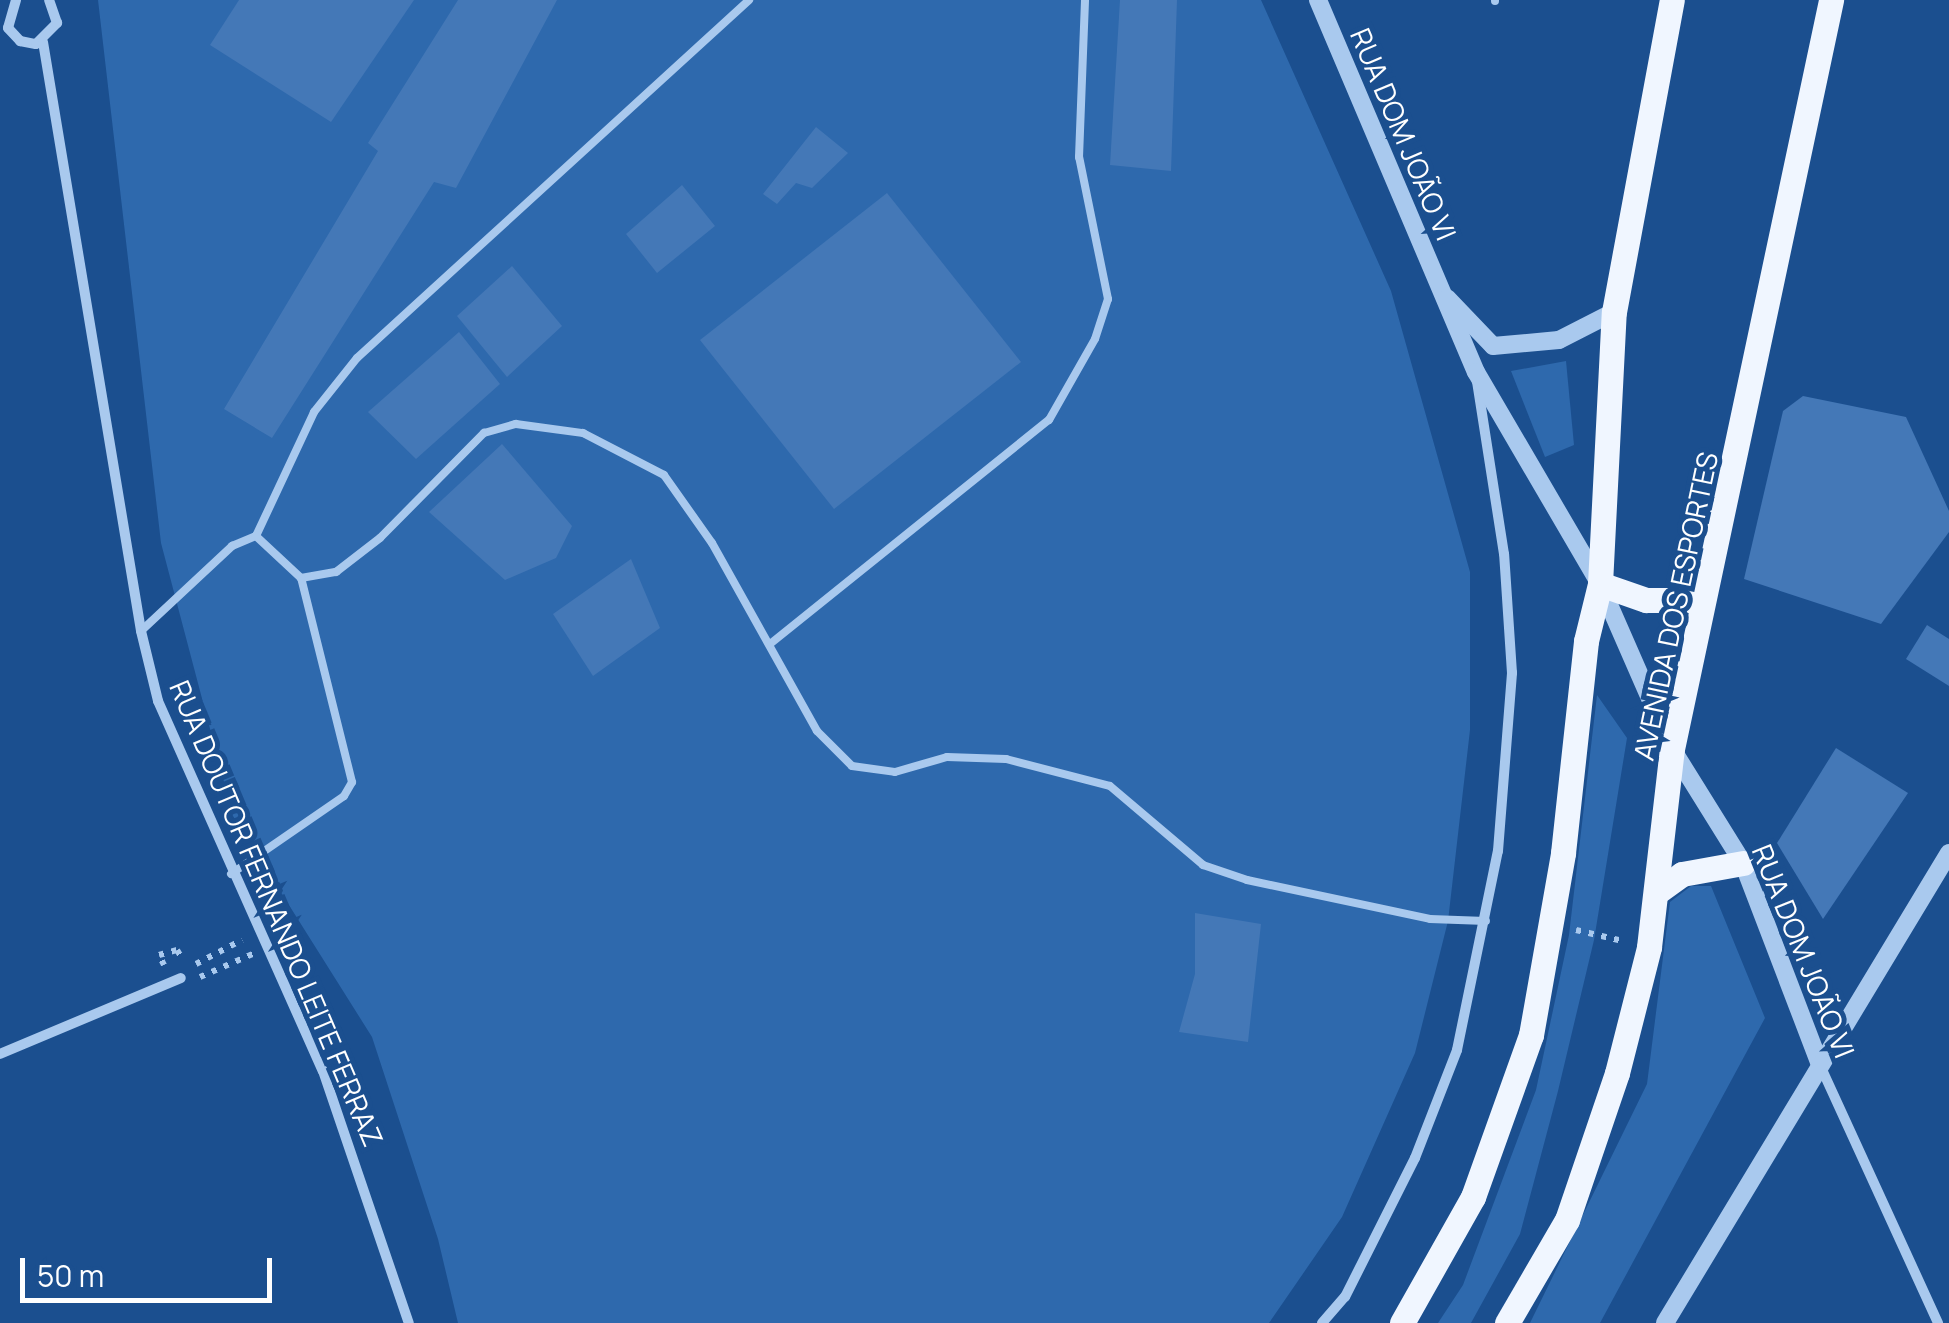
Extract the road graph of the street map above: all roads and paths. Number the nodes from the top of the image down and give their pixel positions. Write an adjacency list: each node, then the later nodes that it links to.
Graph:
1 (16, 0): 8 (street)
2 (50, 0): 9 (street, RUA DOUTOR FERNANDO LEITE FERRAZ)
3 (749, 0): 13 (lane)
4 (1085, 0): 18 (lane)
5 (1318, 0): 10 (street, RUA DOM JOÃO VI)
6 (1672, 0): 11 (main road)
7 (1831, 0): 16 (main road, AVENIDA DOS ESPORTES)
8 (4, 30): 9 (street)
9 (44, 42): 17 (street, RUA DOUTOR FERNANDO LEITE FERRAZ)
10 (1438, 290): 11 (street, RUA DOM JOÃO VI); 12 (street, RUA DOM JOÃO VI)
11 (1614, 312): 15 (main road)
12 (1476, 372): 15 (street, RUA DOM JOÃO VI); 24 (street)
13 (256, 536): 14 (lane); 17 (lane)
14 (301, 578): 18 (lane); 22 (lane)
15 (1600, 584): 16 (main road); 19 (street, RUA DOM JOÃO VI); 32 (main road)
16 (1703, 600): 19 (main road, AVENIDA DOS ESPORTES)
17 (141, 631): 22 (street, RUA DOUTOR FERNANDO LEITE FERRAZ)
18 (770, 644): 24 (lane)
19 (1672, 749): 21 (street, RUA DOM JOÃO VI); 23 (main road, AVENIDA DOS ESPORTES)
20 (1949, 853): 29 (street)
21 (1743, 863): 23 (main road); 29 (street, RUA DOM JOÃO VI)
22 (231, 874): 25 (street, RUA DOUTOR FERNANDO LEITE FERRAZ)
23 (1660, 890): 33 (main road, AVENIDA DOS ESPORTES)
24 (1486, 921): 31 (street)
25 (259, 931): 26 (street, RUA DOUTOR FERNANDO LEITE FERRAZ); 27 (path)
26 (268, 948): 27 (path); 30 (street, RUA DOUTOR FERNANDO LEITE FERRAZ)
27 (177, 980): 28 (street)
28 (0, 1054)
29 (1819, 1062): 34 (street); 35 (street, RUA DOM JOÃO VI)
30 (409, 1323)
31 (1322, 1323)
32 (1402, 1323)
33 (1507, 1323)
34 (1665, 1323)
35 (1938, 1323)

